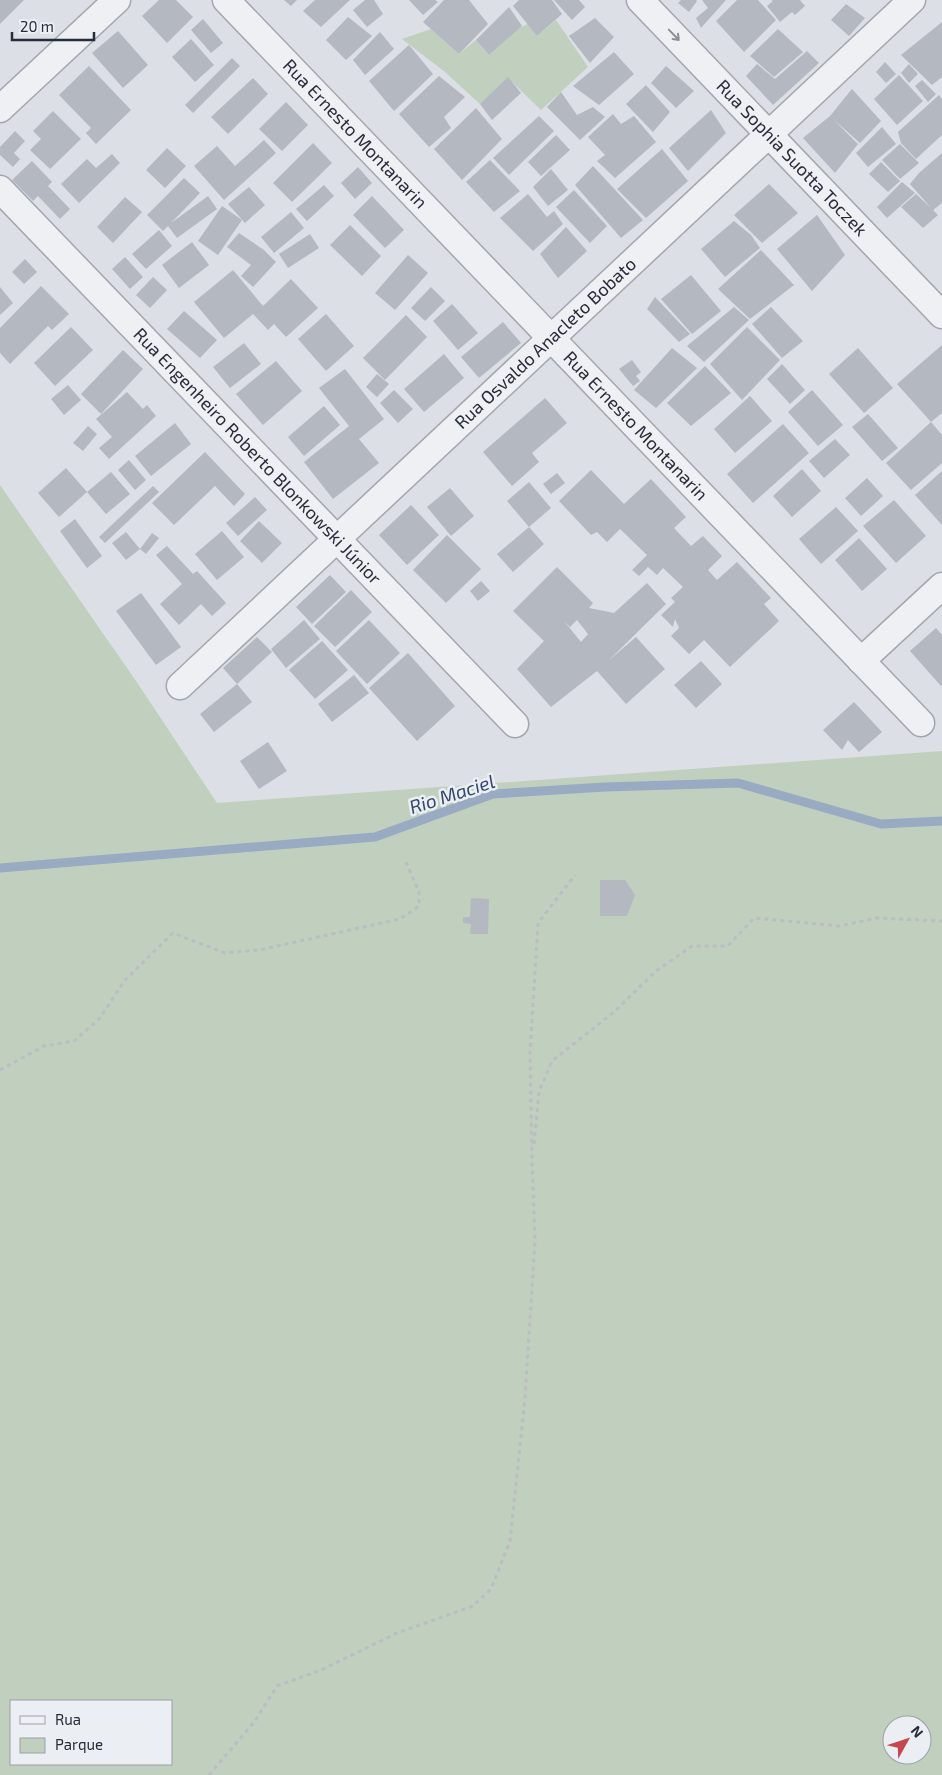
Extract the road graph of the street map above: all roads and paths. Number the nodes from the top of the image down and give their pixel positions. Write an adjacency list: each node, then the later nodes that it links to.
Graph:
1 (117, 0): 5 (street)
2 (226, 0): 9 (street, Rua Ernesto Montanarin)
3 (640, 0): 6 (street, Rua Sophia Suotta Toczek, one-way to 6)
4 (912, 0): 6 (street, Rua Osvaldo Anacleto Bobato)
5 (0, 109)
6 (769, 134): 8 (street, Rua Sophia Suotta Toczek); 9 (street, Rua Osvaldo Anacleto Bobato)
7 (0, 189): 10 (street, Rua Engenheiro Roberto Blonkowski Júnior)
8 (942, 315)
9 (551, 338): 10 (street, Rua Osvaldo Anacleto Bobato); 12 (street, Rua Ernesto Montanarin)
10 (337, 539): 13 (street, Rua Osvaldo Anacleto Bobato); 15 (street, Rua Engenheiro Roberto Blonkowski Júnior)
11 (942, 586): 12 (street)
12 (861, 661): 14 (street, Rua Ernesto Montanarin)
13 (180, 686)
14 (921, 723)
15 (515, 724)
16 (406, 862): 19 (path)
17 (575, 874): 20 (path)
18 (942, 921): 20 (path)
19 (0, 1070)
20 (532, 1160): 21 (path)
21 (209, 1775)

